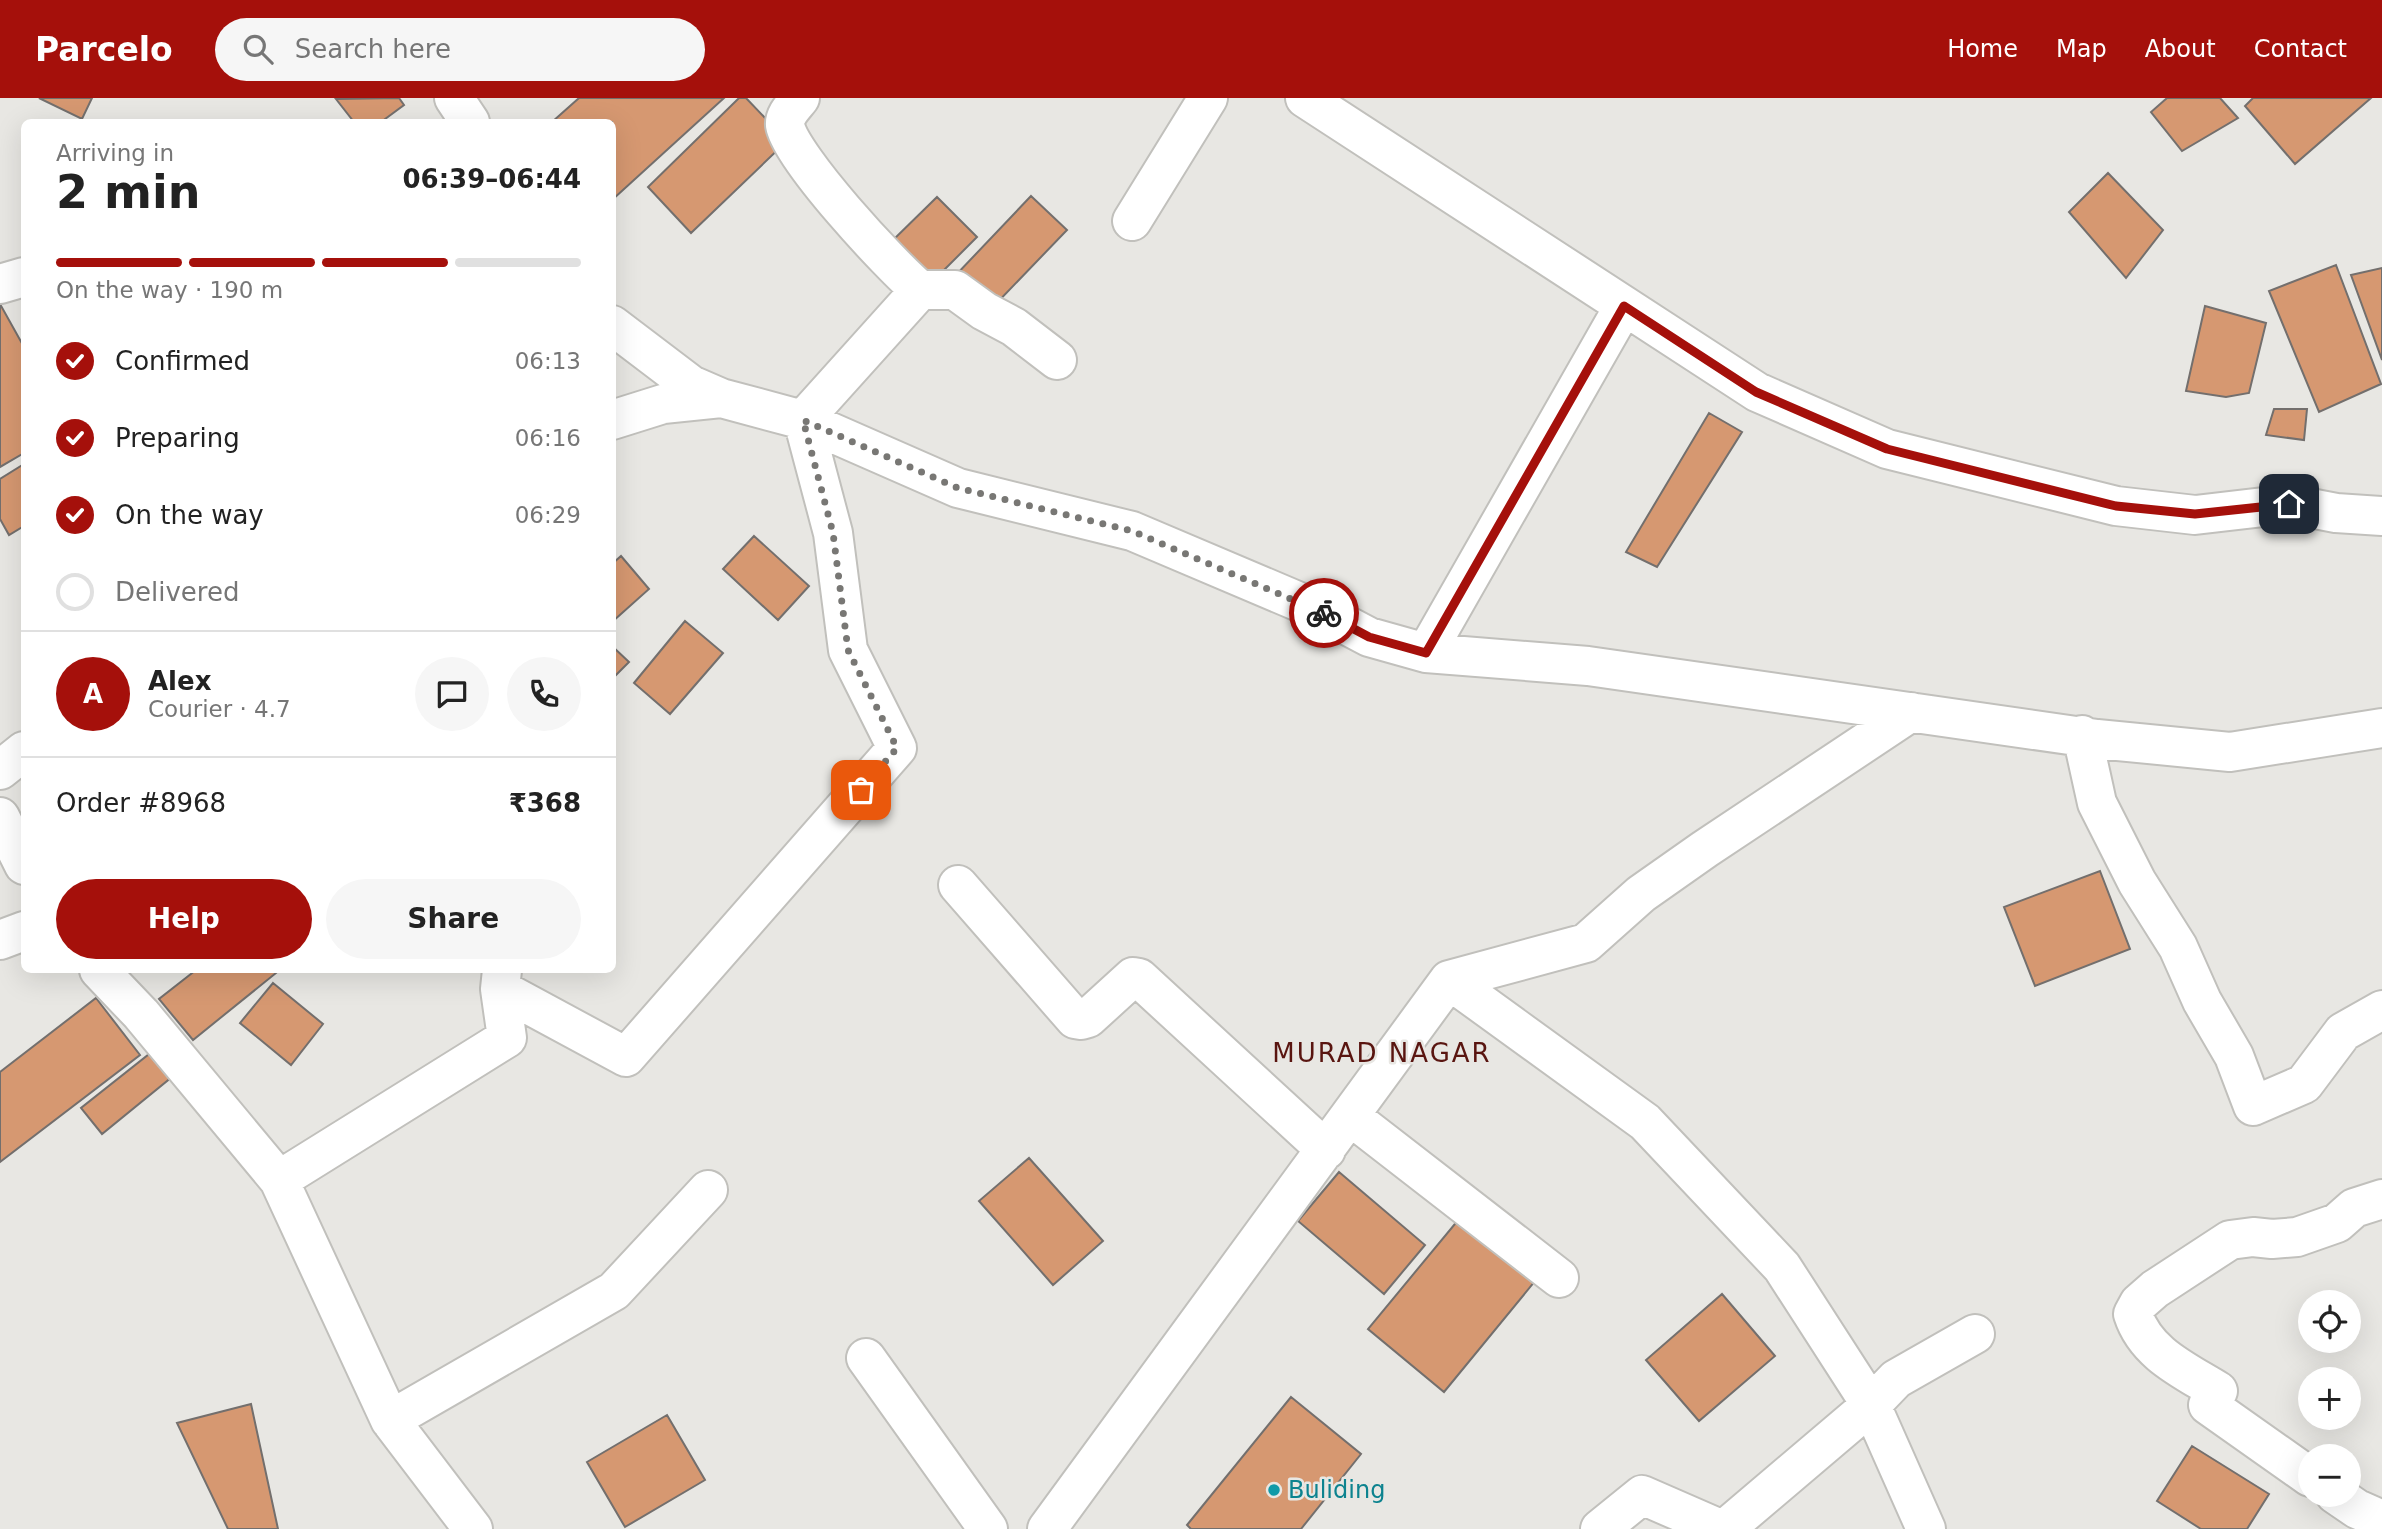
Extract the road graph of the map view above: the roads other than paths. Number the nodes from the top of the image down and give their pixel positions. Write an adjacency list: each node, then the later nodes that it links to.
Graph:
1 (454, 98): 5 (street)
2 (800, 98): 9 (street)
3 (1208, 98): 6 (street)
4 (1305, 98): 10 (street)
5 (468, 119)
6 (1132, 221)
7 (21, 278): 8 (street)
8 (0, 284)
9 (920, 290): 12 (street); 15 (street)
10 (1624, 306): 16 (street); 17 (street)
11 (616, 328): 13 (street)
12 (1058, 360)
13 (721, 398): 14 (street); 15 (street)
14 (616, 419)
15 (803, 420): 17 (street); 29 (street)
16 (2382, 516)
17 (1426, 653): 18 (street)
18 (1911, 712): 20 (street); 30 (street)
19 (2382, 728): 20 (street)
20 (2082, 735): 31 (street)
21 (21, 754): 22 (street)
22 (0, 771)
23 (0, 817): 24 (street)
24 (21, 859)
25 (958, 885): 33 (street)
26 (21, 932): 27 (street)
27 (0, 940)
28 (102, 973): 34 (street)
29 (501, 979): 34 (street)
30 (1449, 980): 32 (street); 40 (street)
31 (2382, 1010)
32 (1350, 1116): 33 (street); 37 (street)
33 (1326, 1150): 47 (street)
34 (279, 1180): 41 (street)
35 (708, 1191): 41 (street)
36 (2382, 1199): 42 (street)
37 (1559, 1278)
38 (1975, 1334): 40 (street)
39 (866, 1358): 46 (street)
40 (1871, 1405): 49 (street); 50 (street)
41 (390, 1420): 45 (street)
42 (2298, 1469)
43 (2354, 1507): 44 (street)
44 (2382, 1520)
45 (461, 1525)
46 (988, 1529)
47 (1047, 1529)
48 (1600, 1529): 49 (street)
49 (1722, 1529)
50 (1926, 1529)

